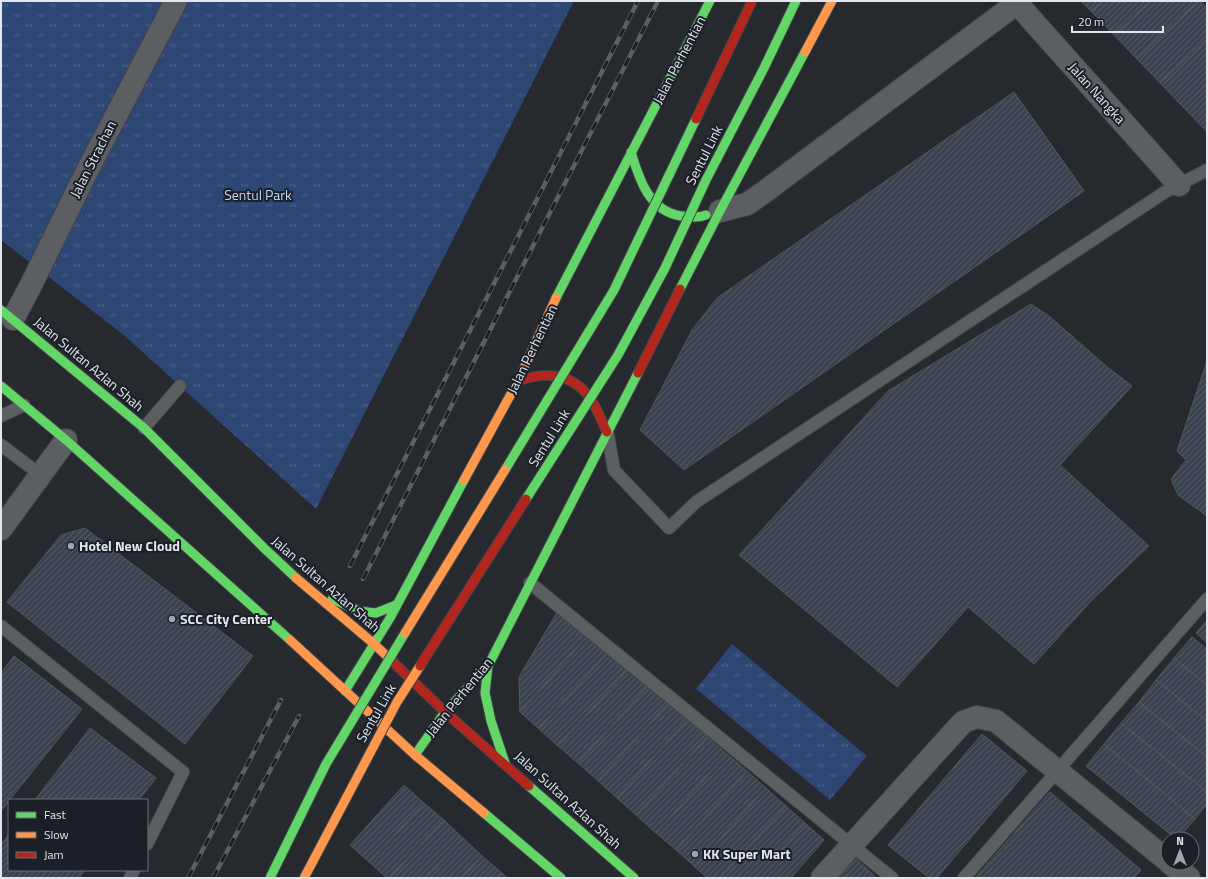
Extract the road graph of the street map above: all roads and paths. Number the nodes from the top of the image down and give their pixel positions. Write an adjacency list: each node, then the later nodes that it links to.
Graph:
1 (176, 1): 11 (street, Jalan Strachan)
2 (710, 1): 7 (main road, Jalan Perhentian)
3 (752, 1): 39 (main road, Sentul Link, bridge)
4 (796, 1): 40 (main road, Sentul Link, bridge)
5 (832, 1): 10 (main road, Jalan Perhentian)
6 (1016, 2): 9 (street, Jalan Nangka); 10 (street)
7 (631, 152): 10 (main road); 12 (main road, Jalan Perhentian)
8 (1207, 170): 9 (lane)
9 (1179, 185): 18 (lane)
10 (720, 211): 18 (main road, Jalan Perhentian)
11 (7, 314): 17 (main road, Jalan Sultan Azlan Shah)
12 (518, 381): 18 (main road); 26 (main road, Jalan Perhentian)
13 (1, 386): 15 (main road)
14 (180, 386): 17 (lane)
15 (24, 405): 16 (lane); 19 (main road)
16 (1, 416)
17 (144, 428): 24 (main road, Jalan Sultan Azlan Shah)
18 (607, 432): 23 (main road, Jalan Perhentian)
19 (66, 440): 21 (street); 30 (main road)
20 (1, 445): 21 (lane)
21 (41, 475): 22 (street)
22 (1, 529)
23 (530, 583): 29 (main road, Jalan Perhentian); 36 (lane)
24 (305, 586): 26 (main road); 28 (main road, Jalan Sultan Azlan Shah)
25 (1207, 599): 34 (lane)
26 (396, 605): 28 (main road, Jalan Perhentian)
27 (1, 626): 35 (lane)
28 (373, 643): 30 (main road, Jalan Perhentian); 31 (main road, Jalan Sultan Azlan Shah)
29 (488, 666): 31 (main road, Jalan Perhentian); 33 (main road)
30 (345, 690): 32 (main road)
31 (445, 712): 32 (main road, Jalan Perhentian); 33 (main road, Jalan Sultan Azlan Shah)
32 (414, 755): 41 (main road)
33 (505, 763): 42 (main road, Jalan Sultan Azlan Shah)
34 (1057, 770): 36 (street); 37 (street); 45 (lane)
35 (148, 842)
36 (852, 845): 43 (street); 44 (lane)
37 (1160, 855)
38 (1180, 871): 46 (street)
39 (270, 878)
40 (304, 878)
41 (561, 878)
42 (634, 878)
43 (822, 878)
44 (892, 878)
45 (964, 878)
46 (1188, 878)

